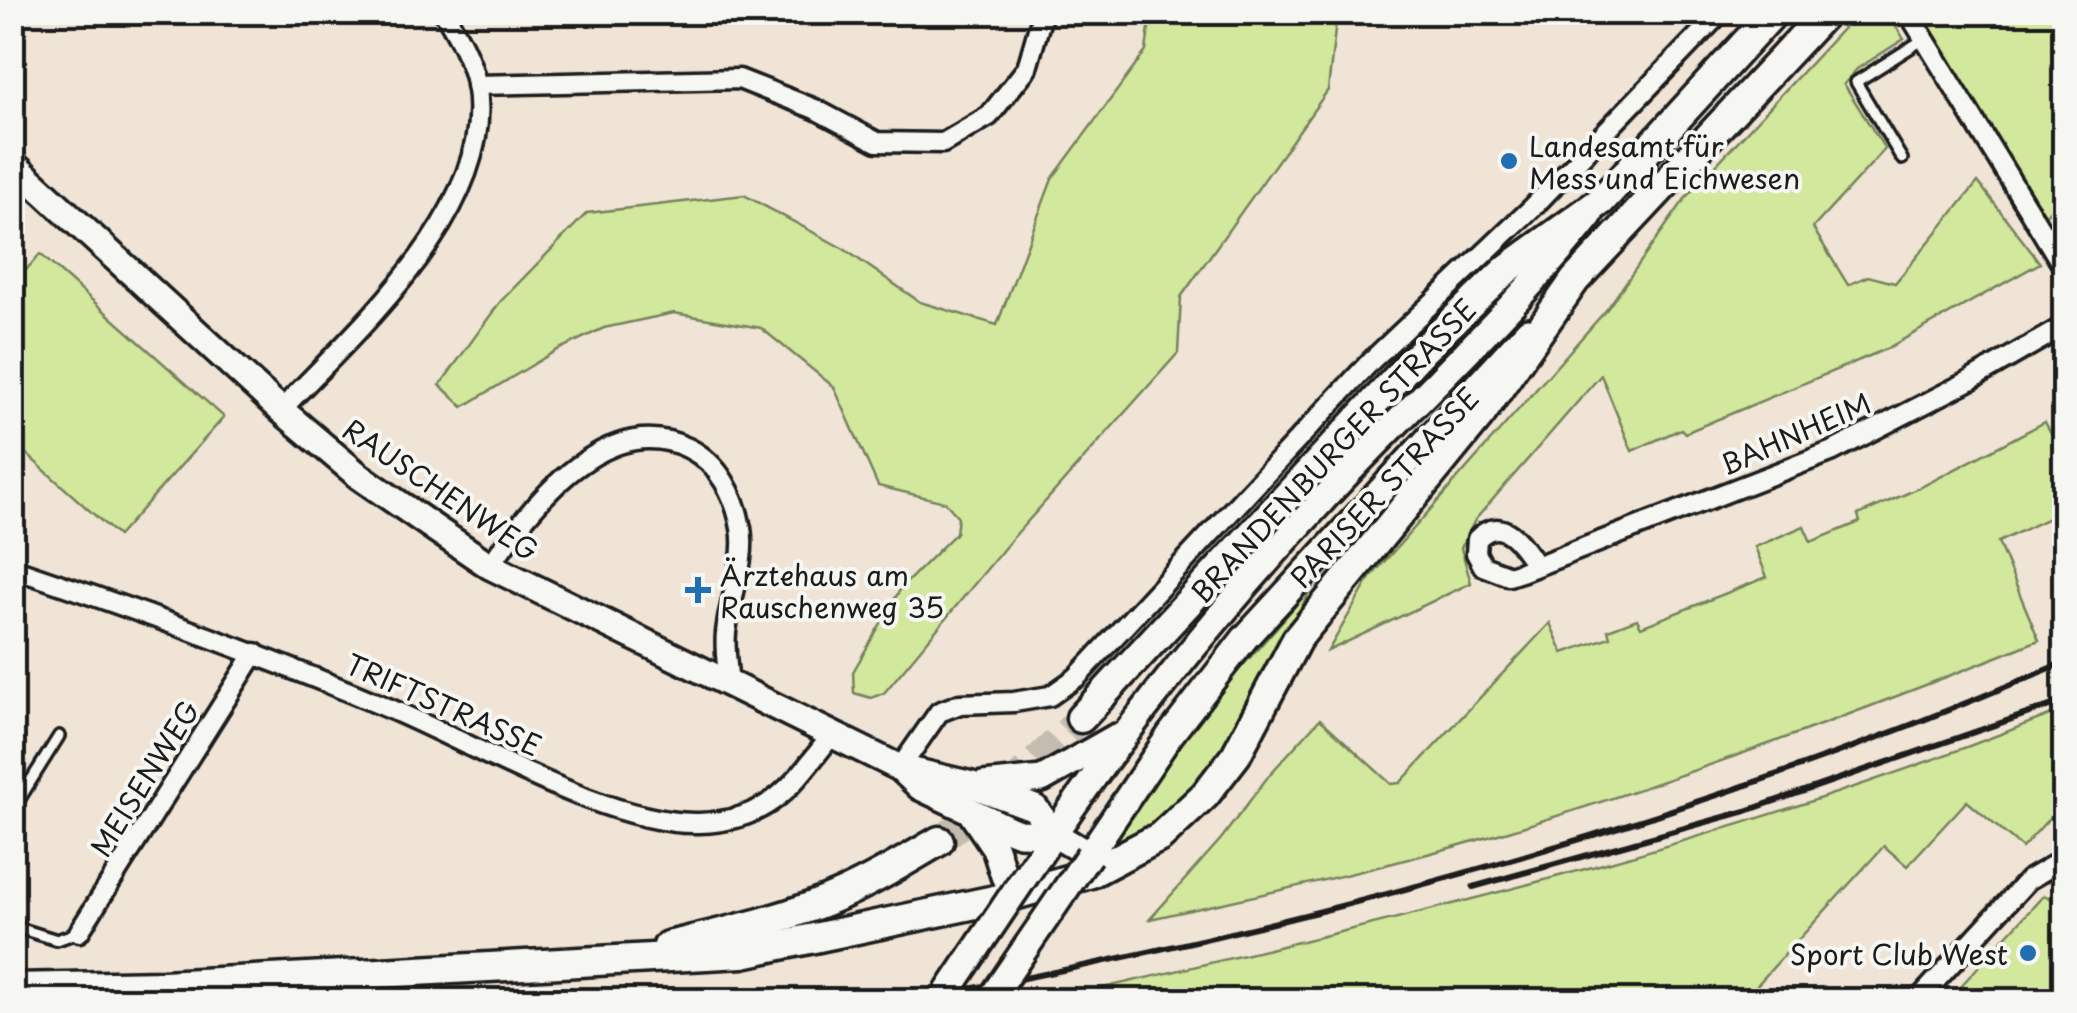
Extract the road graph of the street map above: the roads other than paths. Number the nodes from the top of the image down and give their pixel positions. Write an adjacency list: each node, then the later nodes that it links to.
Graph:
1 (444, 12): 8 (street)
2 (1043, 12): 8 (street)
3 (1722, 12): 25 (street)
4 (1774, 12): 11 (main road, PARISER STRASSE)
5 (1826, 12): 13 (main road, PARISER STRASSE)
6 (1911, 14): 7 (street)
7 (1924, 38): 9 (lane); 12 (street)
8 (476, 85): 15 (street)
9 (1902, 159)
10 (12, 163): 15 (main road, RAUSCHENWEG)
11 (1601, 200): 21 (main road, BRANDENBURGER STRASSE); 22 (main road, PARISER STRASSE)
12 (2064, 268)
13 (1576, 280): 30 (main road, PARISER STRASSE); 35 (main road)
14 (2064, 326): 17 (street, BAHNHEIM)
15 (280, 410): 16 (main road, RAUSCHENWEG)
16 (490, 566): 20 (main road, RAUSCHENWEG); 20 (street)
17 (1536, 566)
18 (12, 568): 19 (street, TRIFTSTRASSE)
19 (255, 653): 24 (street, TRIFTSTRASSE); 34 (street, MEISENWEG)
20 (729, 686): 24 (main road, RAUSCHENWEG)
21 (1082, 718)
22 (1124, 731): 26 (main road); 28 (main road, PARISER STRASSE)
23 (59, 736): 27 (lane)
24 (831, 736): 25 (main road, RAUSCHENWEG)
25 (900, 768): 26 (main road, RAUSCHENWEG)
26 (970, 798): 28 (main road, RAUSCHENWEG); 32 (main road)
27 (12, 811)
28 (1054, 834): 30 (main road); 32 (main road, PARISER STRASSE, bridge)
29 (938, 841): 35 (main road)
30 (1089, 856): 38 (main road, PARISER STRASSE, bridge)
31 (2064, 860): 39 (street)
32 (1002, 912): 37 (main road, PARISER STRASSE, bridge)
33 (12, 926): 34 (lane)
34 (79, 932)
35 (623, 958): 36 (main road)
36 (12, 988)
37 (942, 1000)
38 (990, 1000)
39 (1918, 1000)

